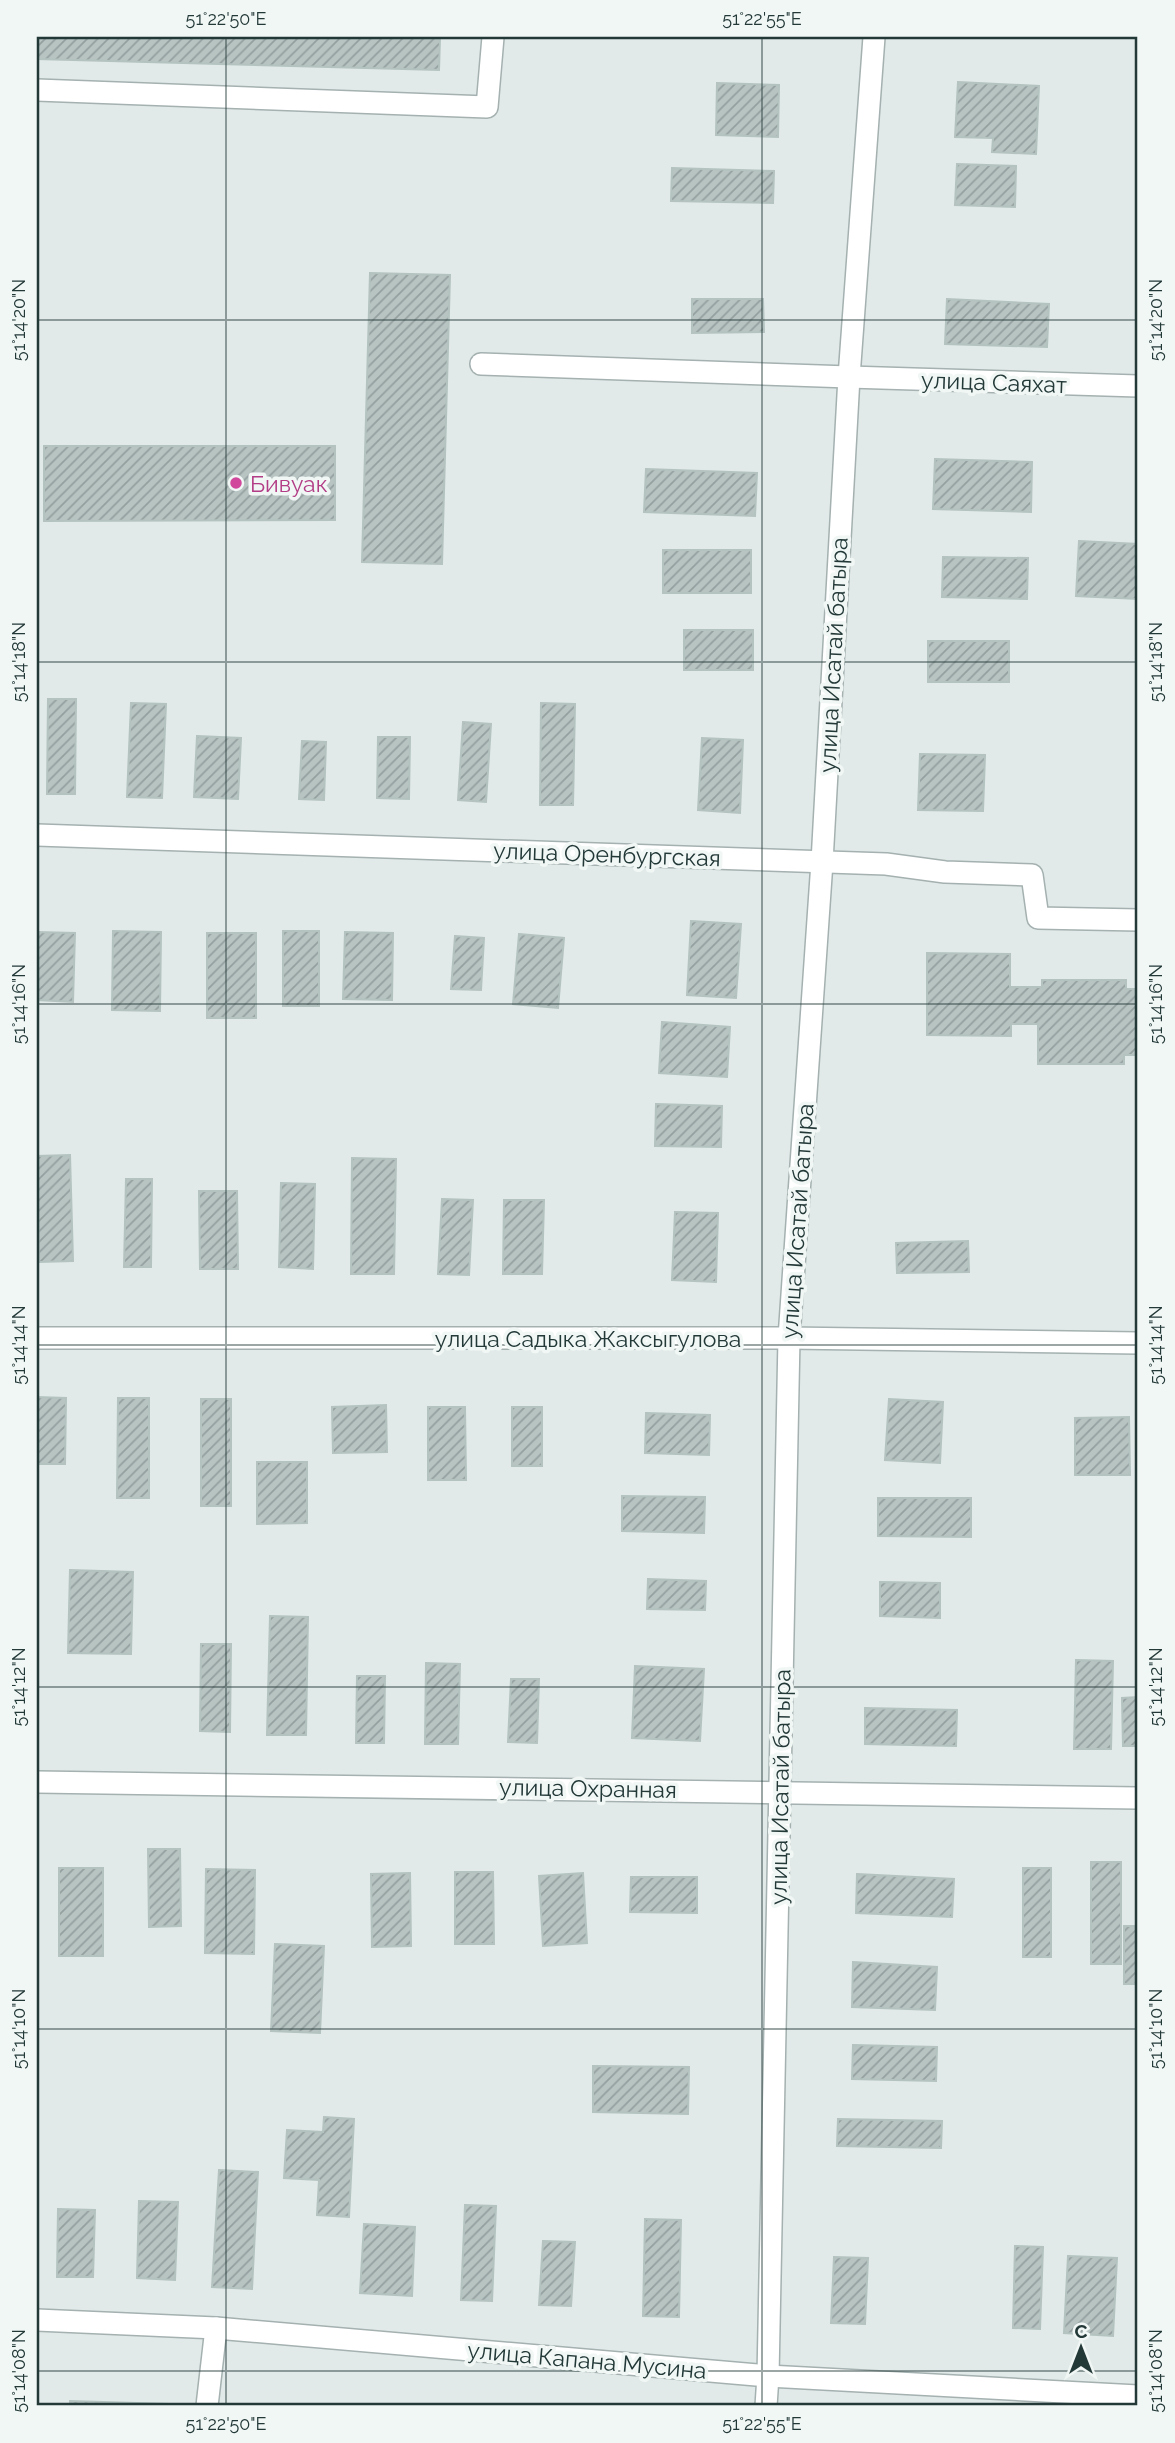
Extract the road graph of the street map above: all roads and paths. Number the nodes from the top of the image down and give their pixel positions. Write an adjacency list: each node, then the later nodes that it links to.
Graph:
1 (493, 37): 3 (street)
2 (874, 37): 5 (street, улица Исатай батыра)
3 (37, 90)
4 (481, 364): 5 (street, улица Саяхат)
5 (849, 377): 6 (street, улица Саяхат); 8 (street, улица Исатай батыра)
6 (1138, 386)
7 (37, 835): 8 (street, улица Оренбургская)
8 (822, 862): 9 (street, улица Оренбургская); 11 (street, улица Исатай батыра)
9 (1138, 920)
10 (37, 1338): 11 (street, улица Садыка Жаксыгулова)
11 (789, 1338): 12 (street, улица Садыка Жаксыгулова); 14 (street, улица Исатай батыра)
12 (1138, 1343)
13 (37, 1782): 14 (street, улица Охранная)
14 (780, 1791): 15 (street, улица Охранная); 18 (street, улица Исатай батыра)
15 (1138, 1798)
16 (37, 2320): 17 (street, улица Капана Мусина)
17 (216, 2328): 18 (street, улица Капана Мусина); 20 (street)
18 (768, 2376): 19 (street, улица Капана Мусина); 21 (street, улица Исатай батыра)
19 (1138, 2396)
20 (207, 2406)
21 (765, 2406)

